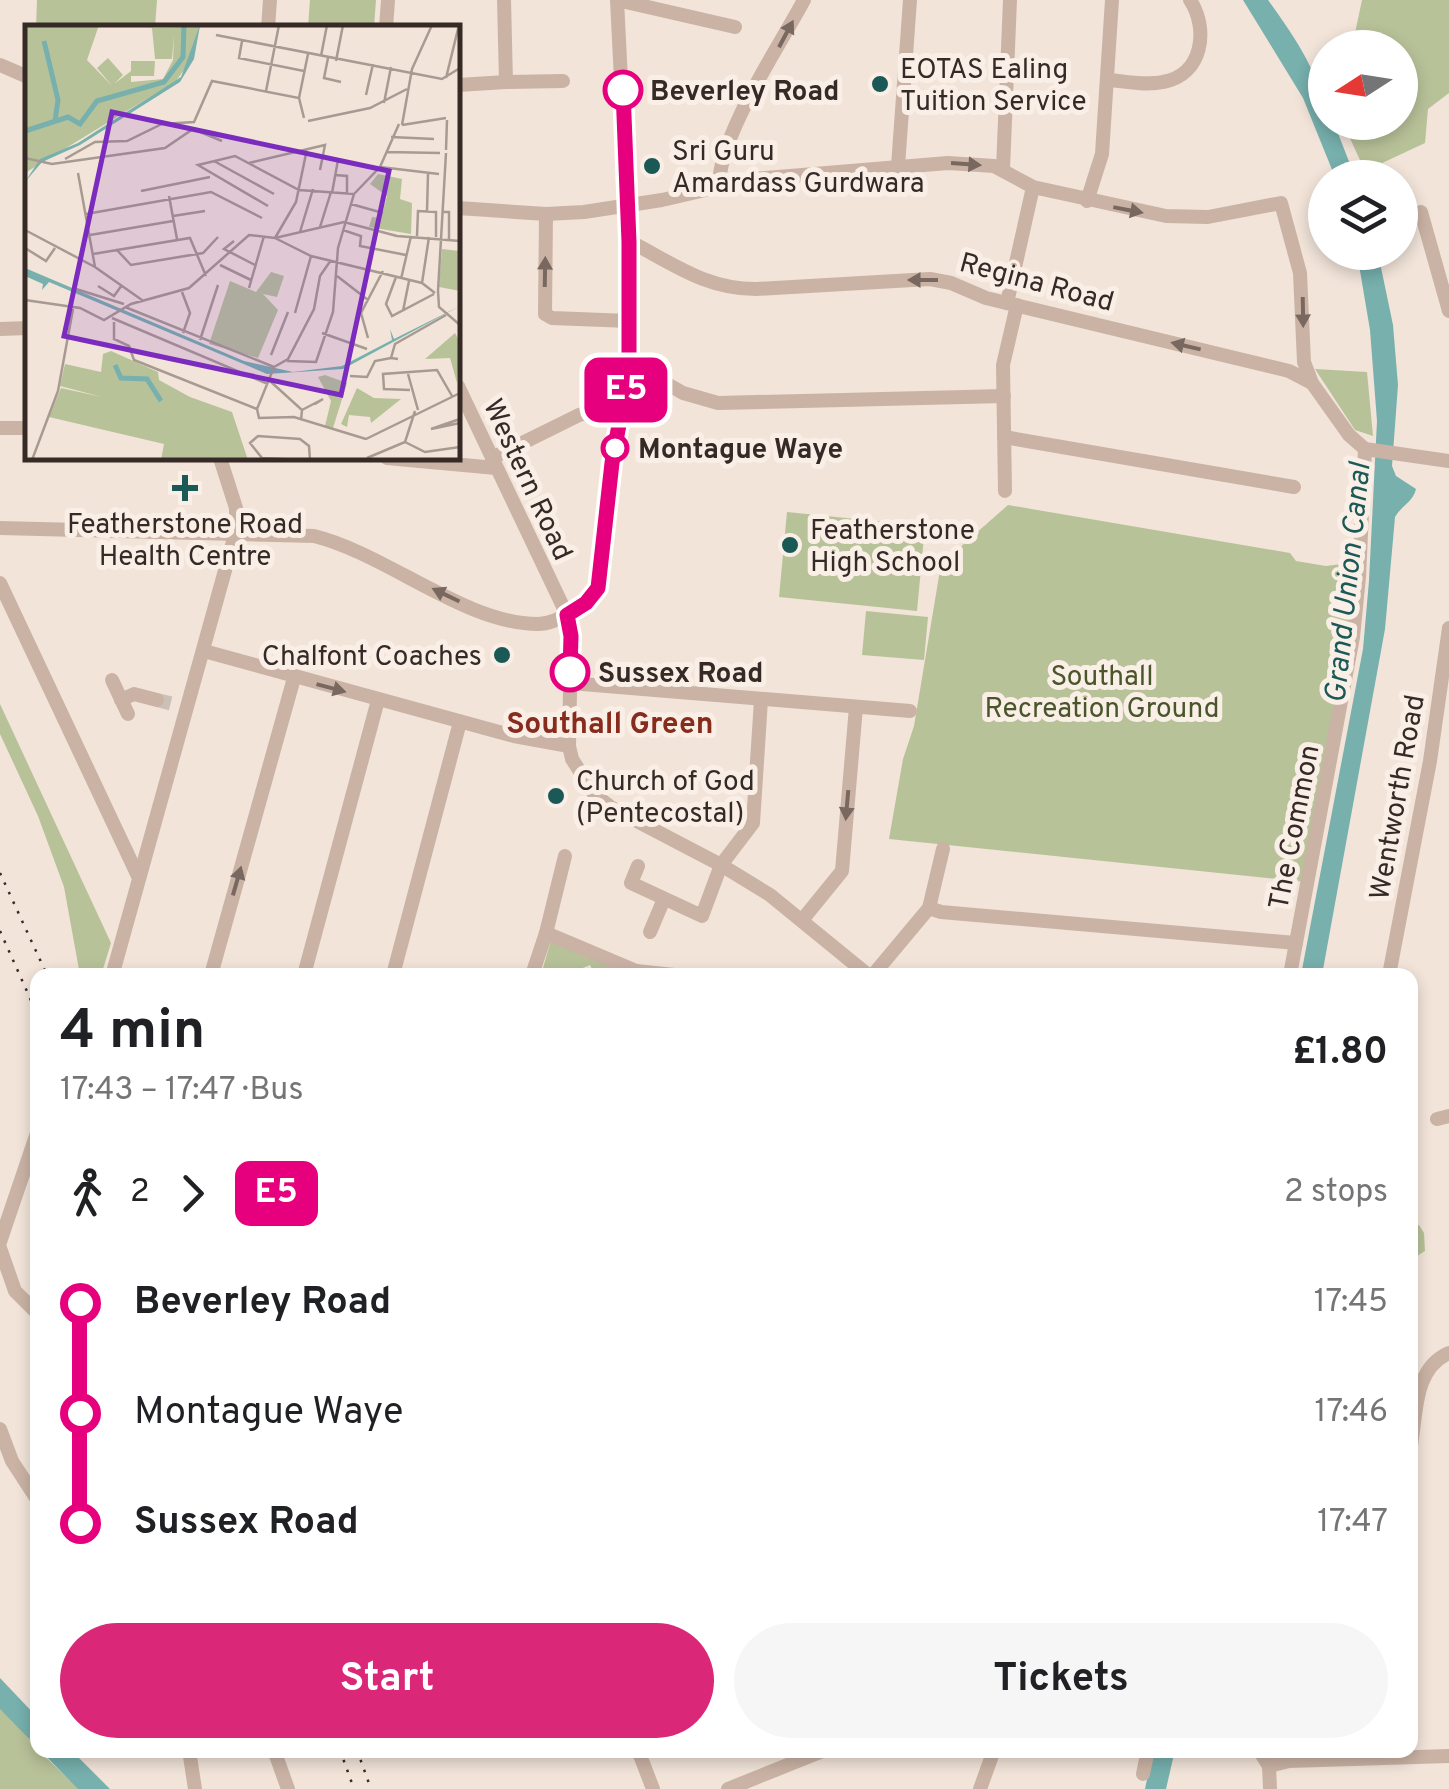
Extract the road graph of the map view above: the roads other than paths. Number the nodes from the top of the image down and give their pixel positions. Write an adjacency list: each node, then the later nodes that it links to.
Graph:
1 (270, 0): 10 (street)
2 (388, 0): 11 (street)
3 (504, 0): 17 (street)
4 (618, 0): 12 (street); 24 (street)
5 (804, 0): 21 (street, one-way to 5)
6 (910, 0): 19 (street)
7 (1010, 0): 20 (street)
8 (1112, 0): 15 (street)
9 (1190, 0): 15 (street)
10 (268, 25)
11 (386, 25)
12 (735, 27)
13 (0, 65): 14 (street)
14 (25, 76)
15 (1108, 80): 23 (street)
16 (563, 81): 17 (street)
17 (506, 82): 18 (street)
18 (460, 84)
19 (898, 166): 20 (street, one-way to 20); 21 (street)
20 (1004, 169): 22 (street)
21 (719, 186): 24 (street)
22 (1033, 188): 23 (street); 31 (street)
23 (1087, 201): 36 (street, one-way to 36)
24 (627, 206): 27 (street); 28 (street)
25 (460, 208): 27 (street)
26 (1421, 212): 32 (street)
27 (546, 214): 33 (street, one-way to 27)
28 (629, 242): 29 (street, Regina Road); 30 (street)
29 (656, 256): 30 (street); 31 (street, Regina Road, one-way to 29)
30 (629, 264): 33 (street)
31 (1012, 304): 37 (street, Regina Road, one-way to 31); 41 (street)
32 (1449, 311)
33 (629, 321): 38 (street)
34 (25, 328): 35 (street)
35 (0, 329)
36 (1304, 355): 37 (street); 39 (street)
37 (1280, 368): 39 (street, Regina Road)
38 (629, 370): 41 (street); 54 (street)
39 (1312, 383): 44 (street, Regina Road)
40 (460, 390): 48 (street, Western Road)
41 (1004, 396): 43 (street)
42 (602, 408): 48 (street)
43 (1004, 437): 49 (street); 50 (street)
44 (1368, 449): 47 (street); 77 (street, The Common)
45 (221, 460): 52 (street)
46 (430, 460): 48 (street)
47 (1449, 461)
48 (494, 463): 54 (street, Western Road)
49 (1294, 487)
50 (1005, 490)
51 (0, 528): 52 (street)
52 (236, 532): 54 (street, one-way to 52); 56 (street)
53 (0, 583): 71 (street)
54 (567, 615): 59 (street, Western Road)
55 (1449, 628): 87 (street, Wentworth Road)
56 (204, 650): 57 (street); 71 (street)
57 (294, 678): 61 (street, one-way to 61); 79 (street, one-way to 57)
58 (112, 680): 60 (street)
59 (570, 683): 62 (street); 66 (street, Western Road)
60 (156, 700)
61 (378, 700): 65 (street); 80 (street)
62 (761, 700): 63 (street); 69 (street)
63 (856, 708): 64 (street); 74 (street, one-way to 74)
64 (910, 711)
65 (460, 722): 66 (street); 81 (street)
66 (569, 746): 69 (street, Western Road)
67 (943, 849): 73 (street)
68 (565, 856): 76 (street)
69 (721, 865): 72 (street); 74 (street, Western Road)
70 (638, 866): 72 (street)
71 (138, 876): 78 (street)
72 (664, 898): 75 (street)
73 (929, 908): 77 (street); 85 (street)
74 (802, 919): 84 (street, Western Road)
75 (650, 932)
76 (546, 933): 82 (street); 83 (street)
77 (1296, 943): 86 (street, The Common)
78 (116, 968)
79 (212, 968)
80 (306, 968)
81 (395, 968)
82 (534, 968)
83 (624, 968)
84 (862, 968)
85 (876, 968)
86 (1291, 968)
87 (1390, 968)
88 (30, 1154): 89 (street)
89 (0, 1245): 90 (street)
90 (30, 1306)
91 (1449, 1353): 92 (street)
92 (1418, 1406)
93 (0, 1430): 94 (street)
94 (30, 1489)
95 (1449, 1756): 96 (street)
96 (1418, 1757)
97 (190, 1758): 107 (street)
98 (277, 1758): 108 (street)
99 (641, 1758): 109 (street)
100 (787, 1758): 110 (street)
101 (989, 1758): 111 (street)
102 (1146, 1758): 106 (street)
103 (1264, 1758): 105 (street)
104 (1396, 1758): 105 (street)
105 (1269, 1766): 112 (street)
106 (1143, 1774)
107 (195, 1789)
108 (288, 1789)
109 (653, 1789)
110 (728, 1789)
111 (980, 1789)
112 (1270, 1789)

